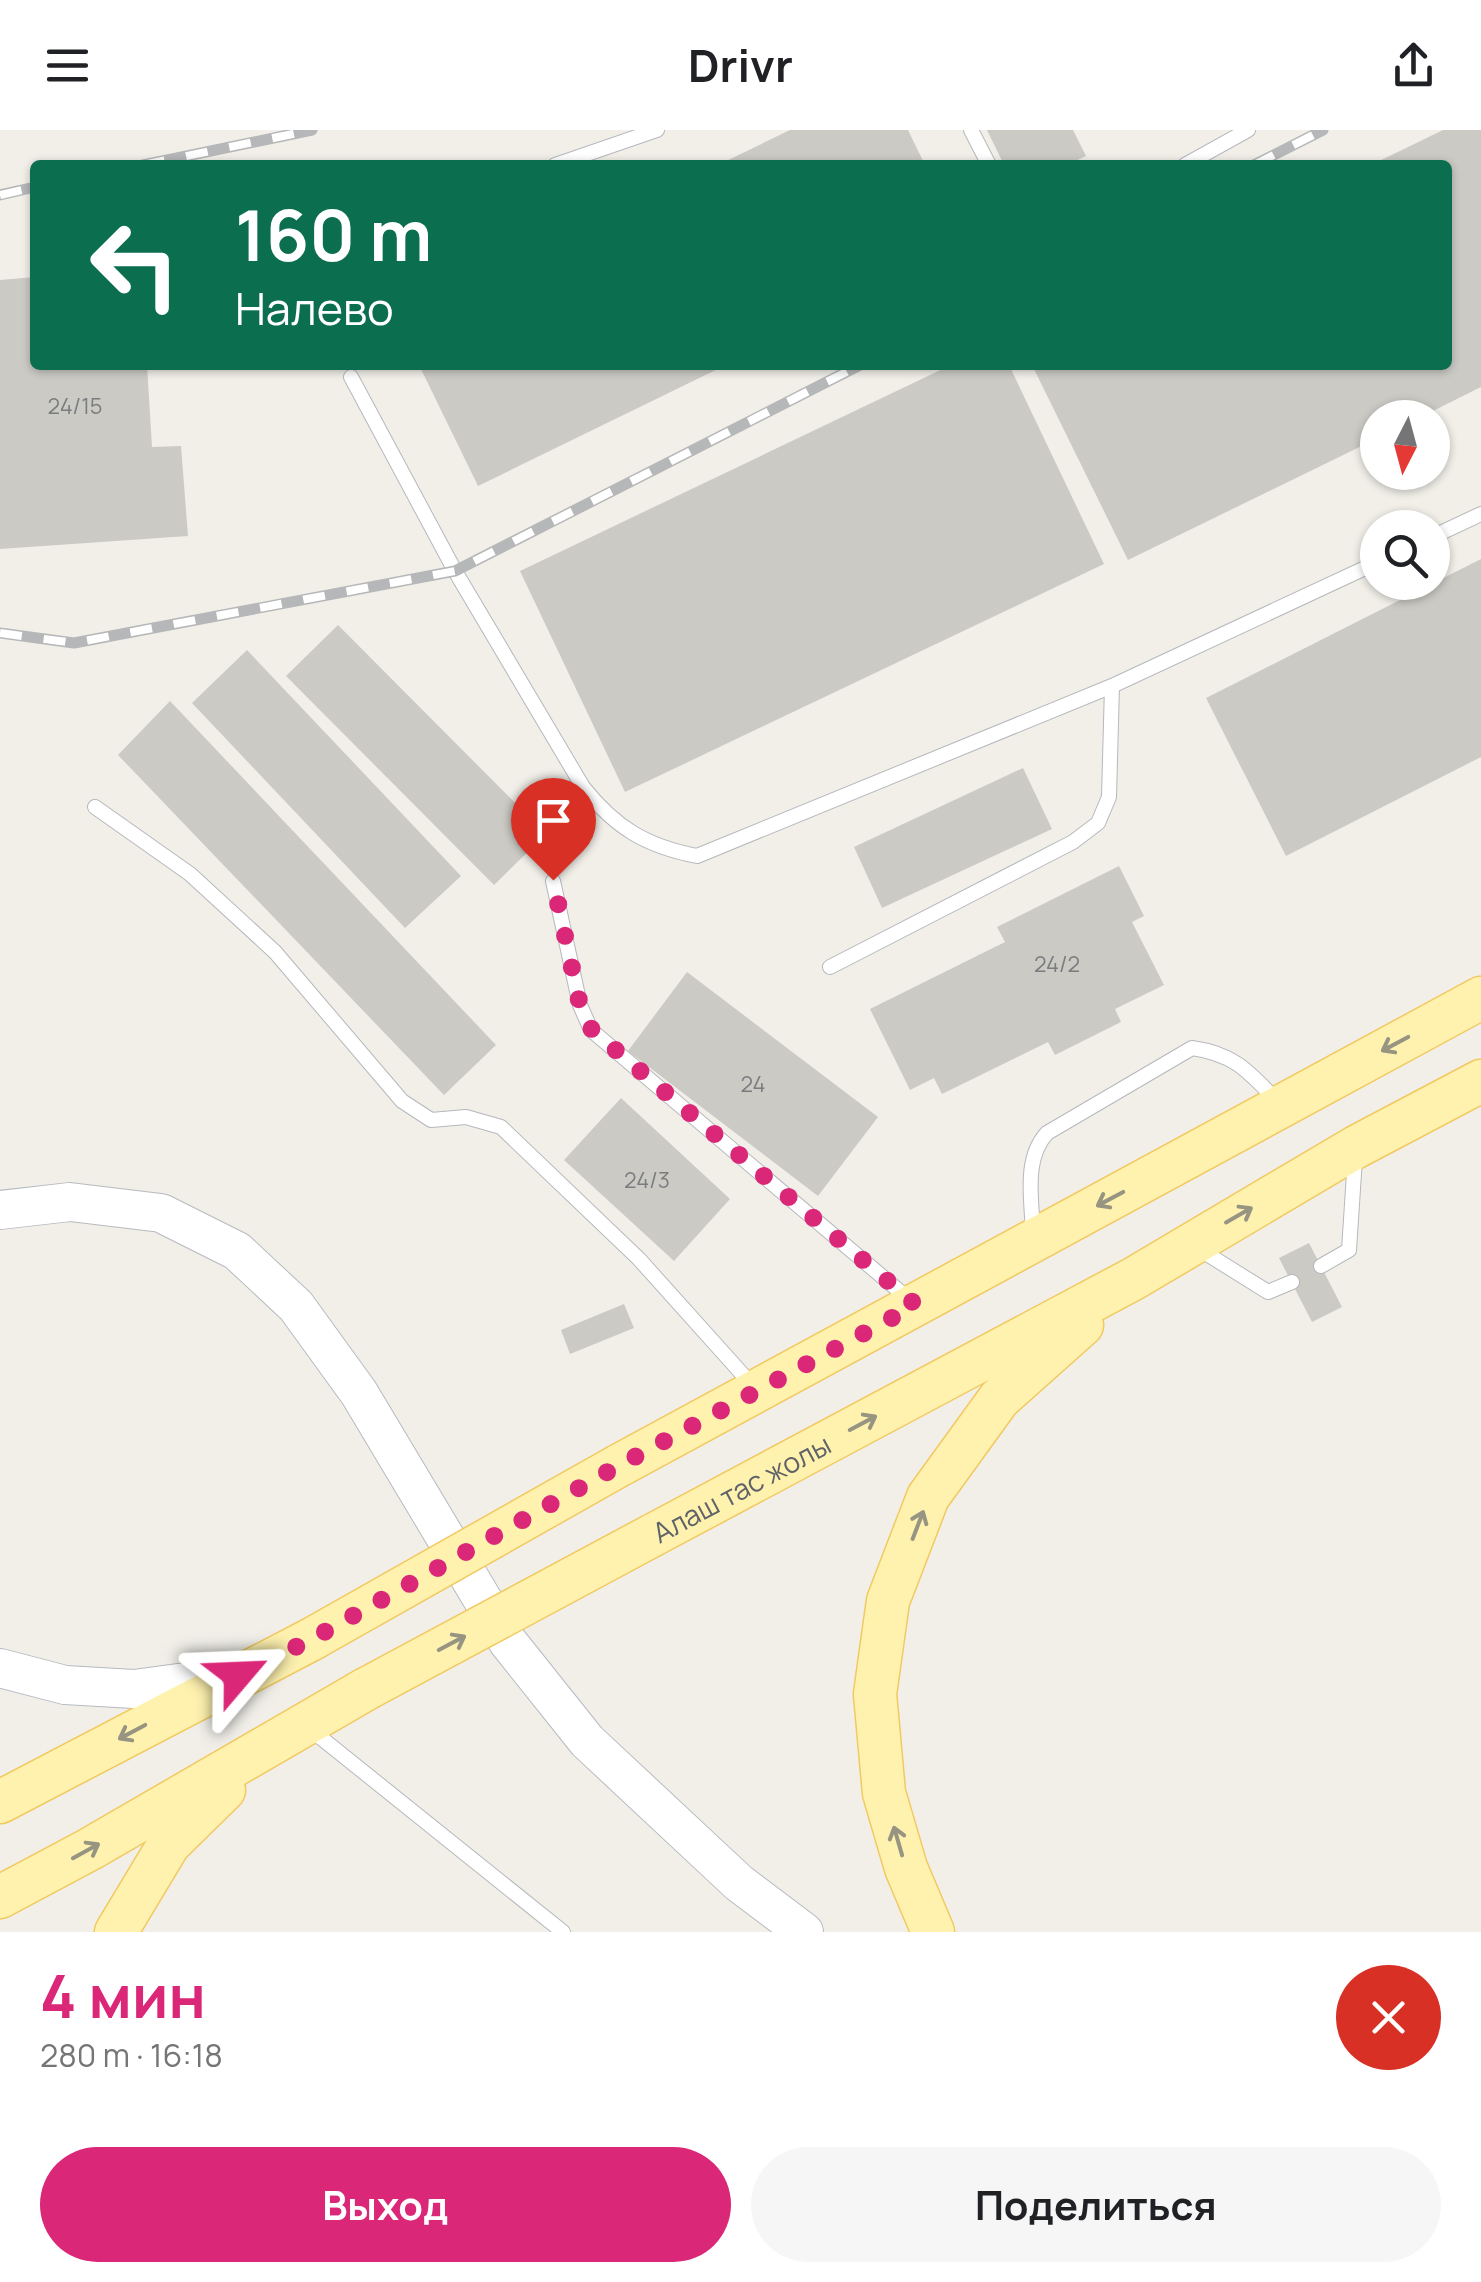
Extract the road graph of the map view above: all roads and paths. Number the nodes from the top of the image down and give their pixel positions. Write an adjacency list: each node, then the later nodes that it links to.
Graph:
1 (657, 130): 4 (lane)
2 (971, 130): 5 (lane)
3 (1248, 130): 6 (lane)
4 (570, 160)
5 (986, 160)
6 (1194, 160)
7 (351, 377): 11 (lane)
8 (1481, 514): 9 (lane)
9 (1450, 529)
10 (1360, 570): 11 (lane)
11 (1112, 686): 14 (lane)
12 (95, 807): 26 (lane)
13 (553, 880): 25 (lane)
14 (830, 967)
15 (1481, 998): 17 (main road, one-way to 17)
16 (1481, 1081): 18 (main road, Алаш тас жолы)
17 (1282, 1106): 20 (main road, one-way to 20); 20 (lane)
18 (1356, 1148): 21 (main road, Алаш тас жолы, one-way to 18); 22 (lane)
19 (0, 1210): 35 (main road)
20 (1033, 1240): 25 (main road)
21 (1190, 1243): 23 (main road, Алаш тас жолы); 24 (lane)
22 (1321, 1266)
23 (1133, 1279): 29 (main road, Алаш тас жолы, one-way to 23, bridge); 36 (main road, one-way to 23)
24 (1292, 1282)
25 (916, 1305): 26 (main road)
26 (757, 1390): 28 (main road, bridge)
27 (0, 1668): 28 (main road)
28 (238, 1675): 31 (main road, one-way to 31)
29 (305, 1724): 30 (main road, Алаш тас жолы); 34 (lane)
30 (266, 1747): 32 (main road, Алаш тас жолы, one-way to 30); 33 (main road)
31 (0, 1802)
32 (0, 1897)
33 (116, 1932)
34 (563, 1932)
35 (804, 1932)
36 (933, 1932)

